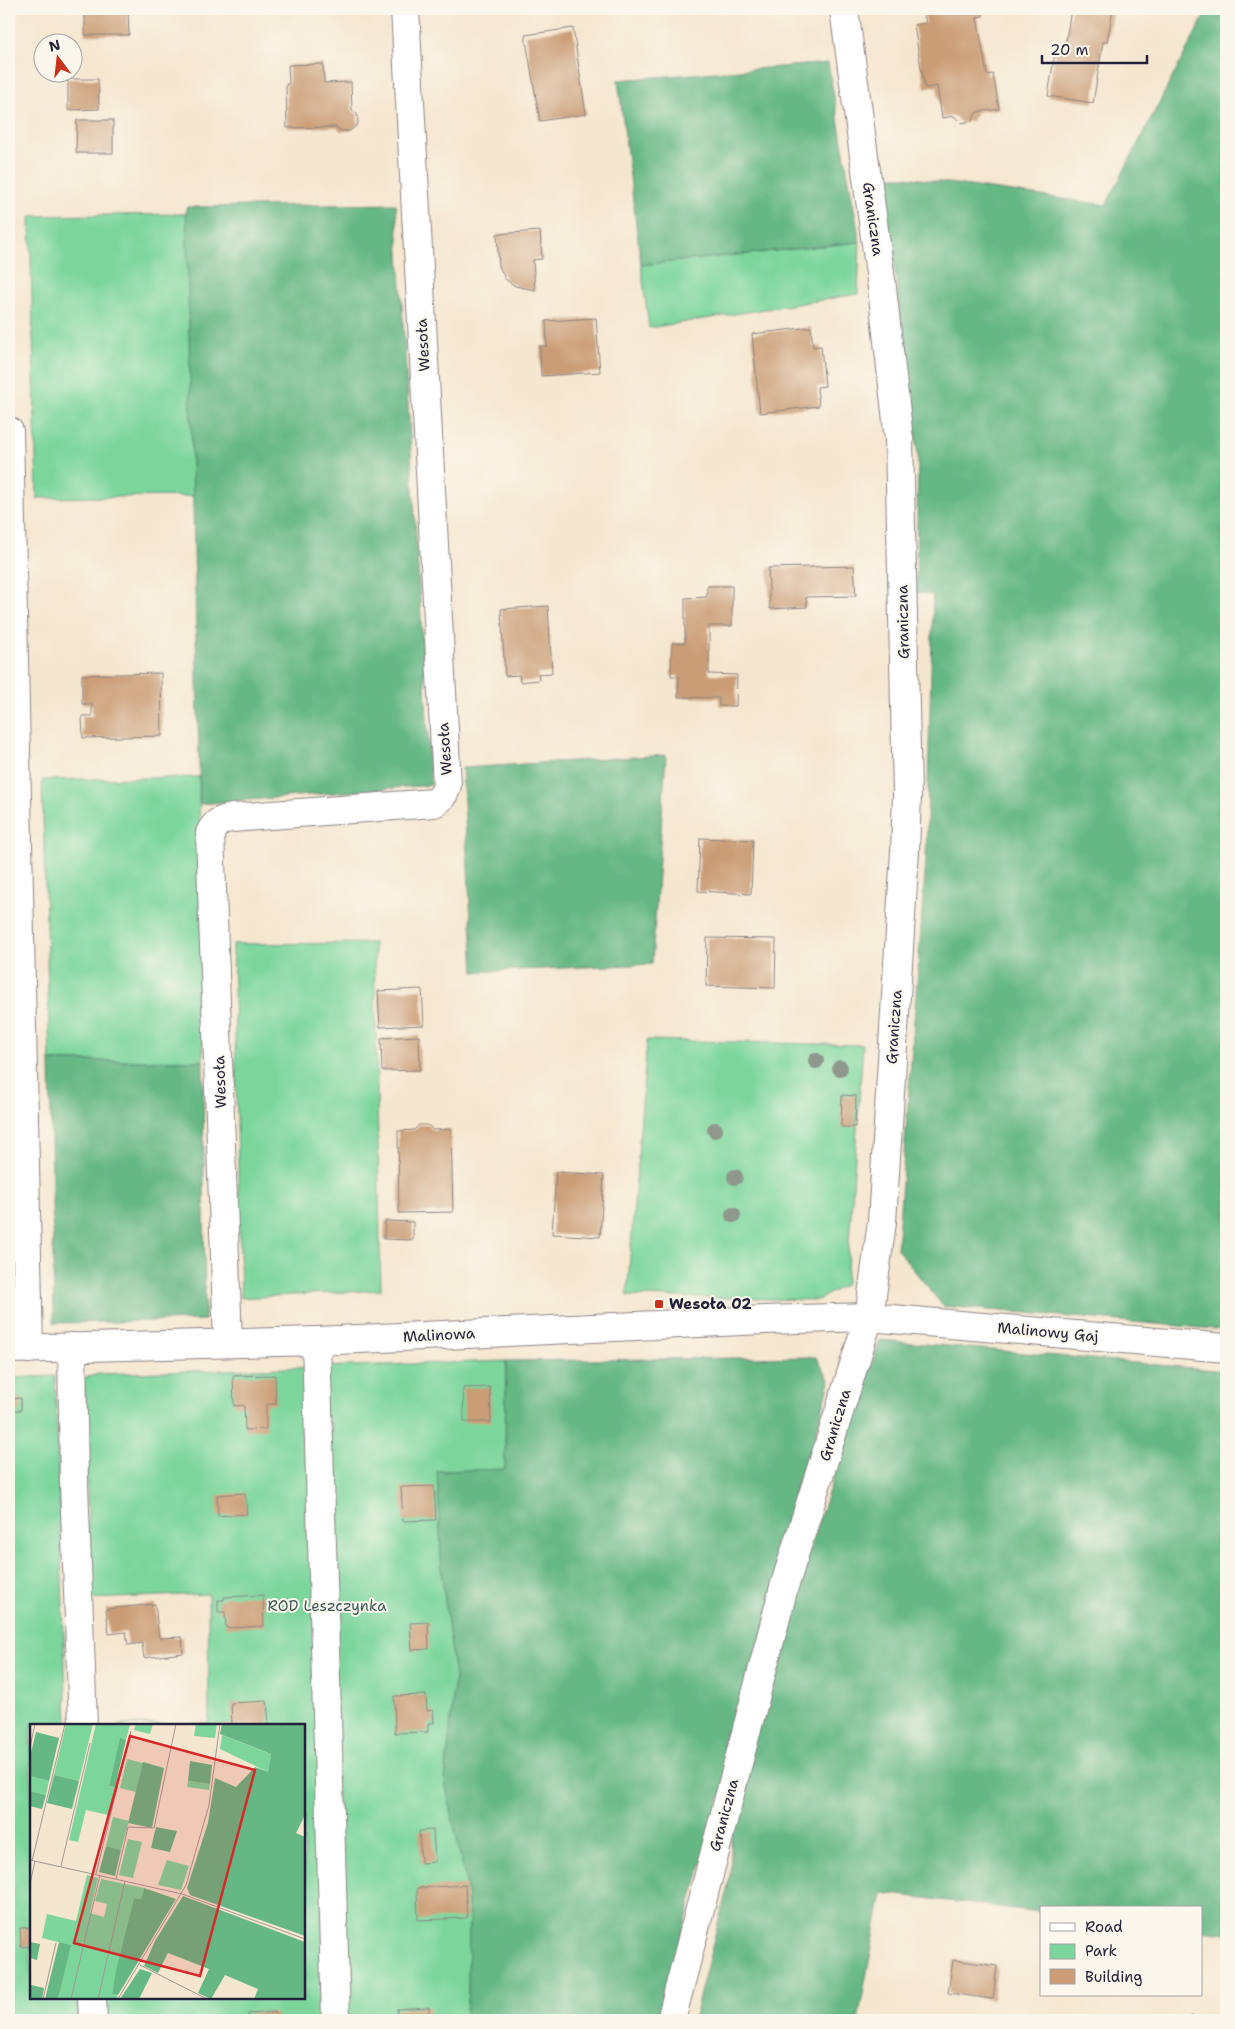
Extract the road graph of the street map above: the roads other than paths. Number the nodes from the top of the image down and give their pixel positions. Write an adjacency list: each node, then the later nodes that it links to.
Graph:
1 (405, 9): 6 (street, Wesoła)
2 (844, 9): 4 (street, Graniczna)
3 (9, 431): 9 (street)
4 (870, 1317): 5 (street, Malinowa); 8 (street, Malinowy Gaj); 14 (street, Graniczna)
5 (316, 1341): 6 (street, Malinowa); 13 (street)
6 (228, 1343): 7 (street, Malinowa)
7 (72, 1347): 9 (street, Malinowa); 10 (street)
8 (1226, 1348)
9 (19, 1349)
10 (83, 1724)
11 (92, 1999): 12 (street)
12 (93, 2020)
13 (336, 2020)
14 (671, 2020)

